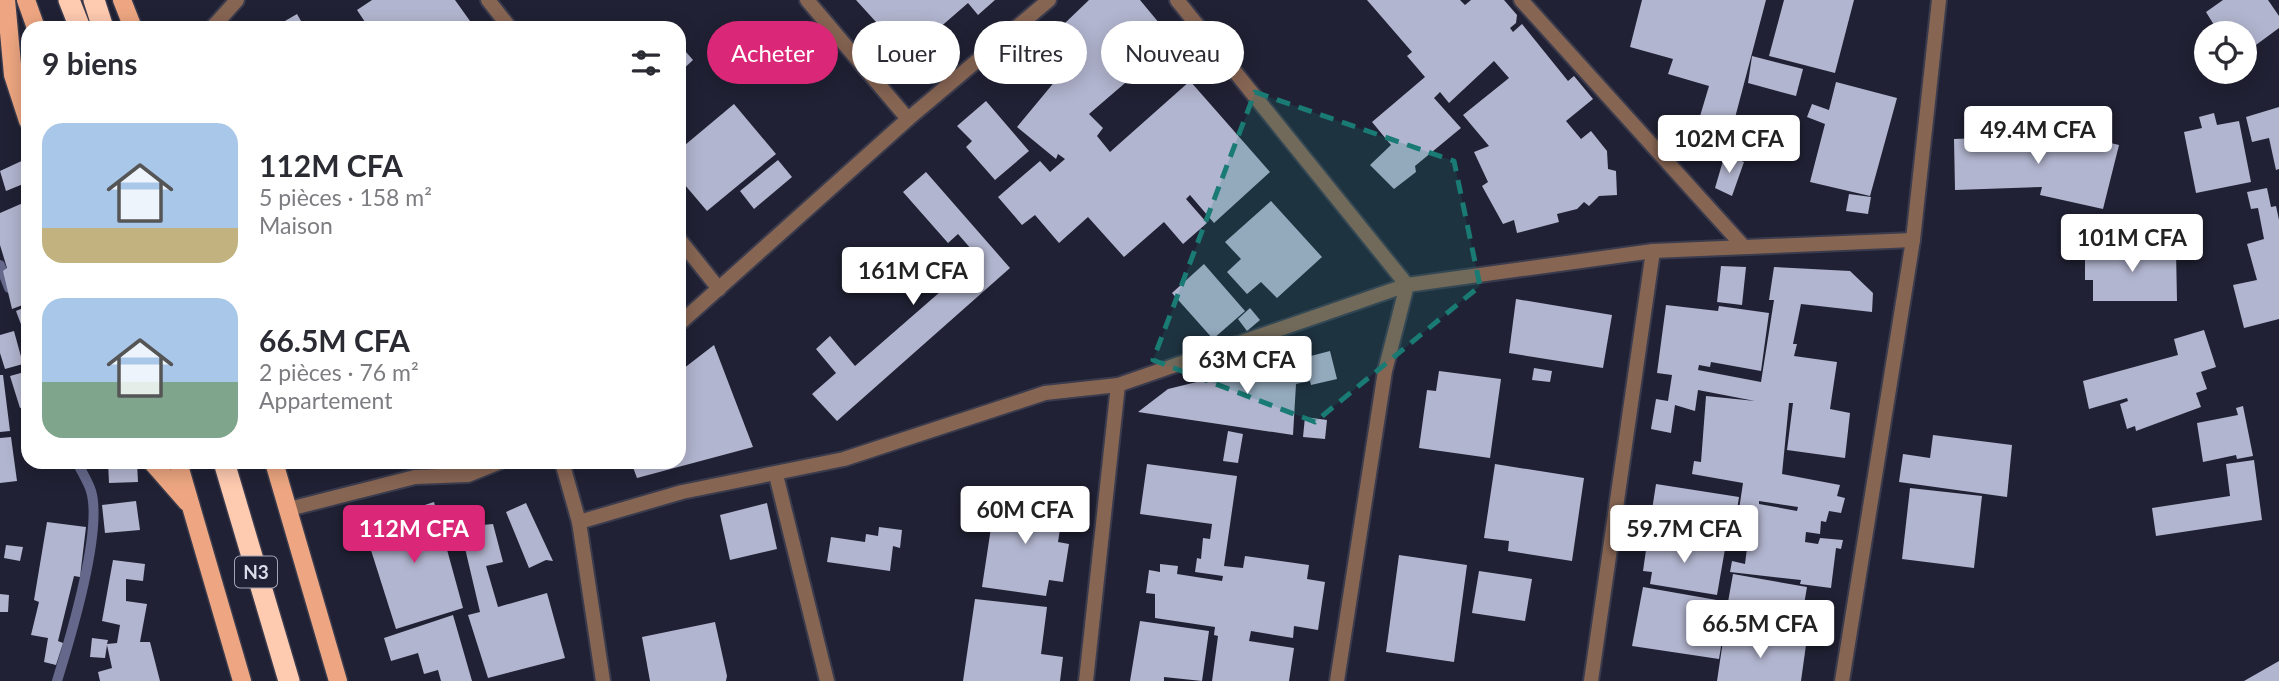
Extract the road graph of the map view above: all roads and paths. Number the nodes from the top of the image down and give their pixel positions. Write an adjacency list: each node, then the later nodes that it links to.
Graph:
1 (6, 0): 19 (main road)
2 (26, 0): 13 (main road)
3 (69, 0): 14 (highway)
4 (94, 0): 15 (highway)
5 (122, 0): 16 (main road)
6 (237, 0): 17 (street)
7 (488, 0): 18 (street)
8 (807, 0): 20 (street)
9 (1049, 0): 20 (street)
10 (1177, 0): 25 (street)
11 (1521, 0): 22 (street)
12 (1939, 0): 21 (street)
13 (34, 21)
14 (77, 21)
15 (101, 21)
16 (130, 21)
17 (218, 21)
18 (504, 21)
19 (21, 100)
20 (908, 119): 26 (street)
21 (1913, 240): 22 (street); 47 (street)
22 (1744, 247): 24 (street)
23 (686, 248): 26 (street)
24 (1653, 251): 25 (street); 46 (street)
25 (1407, 285): 28 (street); 45 (street)
26 (719, 289): 27 (street)
27 (686, 318)
28 (1118, 384): 35 (street); 44 (street)
29 (158, 469): 36 (main road)
30 (180, 469): 36 (main road)
31 (226, 469): 40 (highway, N3)
32 (276, 469): 37 (main road)
33 (483, 469): 37 (street)
34 (564, 469): 38 (street)
35 (776, 475): 38 (street); 43 (street)
36 (191, 506): 39 (main road)
37 (289, 509): 41 (main road)
38 (579, 522): 42 (street)
39 (242, 681)
40 (289, 681)
41 (338, 681)
42 (603, 681)
43 (827, 681)
44 (1086, 681)
45 (1337, 681)
46 (1591, 681)
47 (1842, 681)

